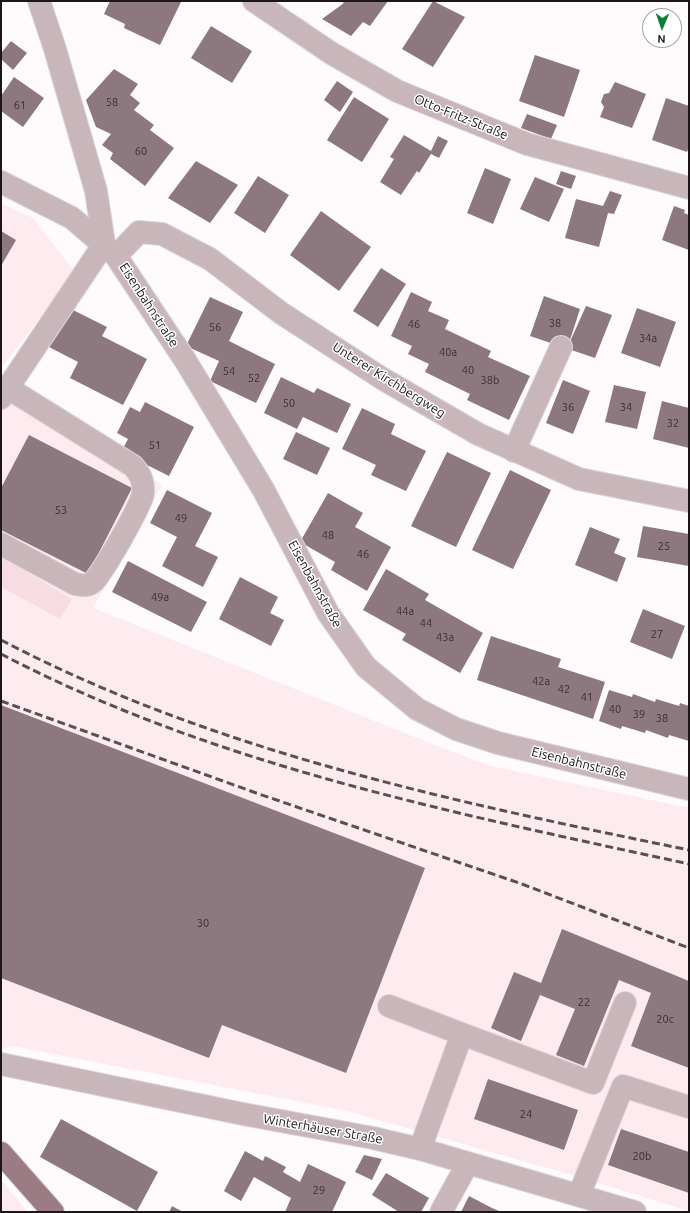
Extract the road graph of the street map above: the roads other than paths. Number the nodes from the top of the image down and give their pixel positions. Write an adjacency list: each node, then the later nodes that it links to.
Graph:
1 (39, 1): 5 (street, Eisenbahnstraße)
2 (254, 1): 4 (street, Otto-Fritz-Straße)
3 (1, 182): 5 (street)
4 (689, 188)
5 (110, 250): 7 (street); 8 (street, Unterer Kirchbergweg); 11 (street, Eisenbahnstraße)
6 (561, 347): 8 (street)
7 (4, 393): 10 (street)
8 (514, 451): 9 (street, Unterer Kirchbergweg)
9 (689, 501)
10 (1, 544)
11 (689, 789)
12 (625, 1003): 14 (street)
13 (389, 1006): 14 (street)
14 (462, 1034): 17 (street)
15 (3, 1066): 17 (street, Winterhäuser Straße)
16 (689, 1107): 20 (street)
17 (420, 1149): 19 (street, Winterhäuser Straße)
18 (1, 1153): 21 (main road)
19 (468, 1163): 20 (street, Winterhäuser Straße); 22 (street)
20 (587, 1202): 23 (street, Winterhäuser Straße)
21 (53, 1212)
22 (441, 1212)
23 (635, 1212)

